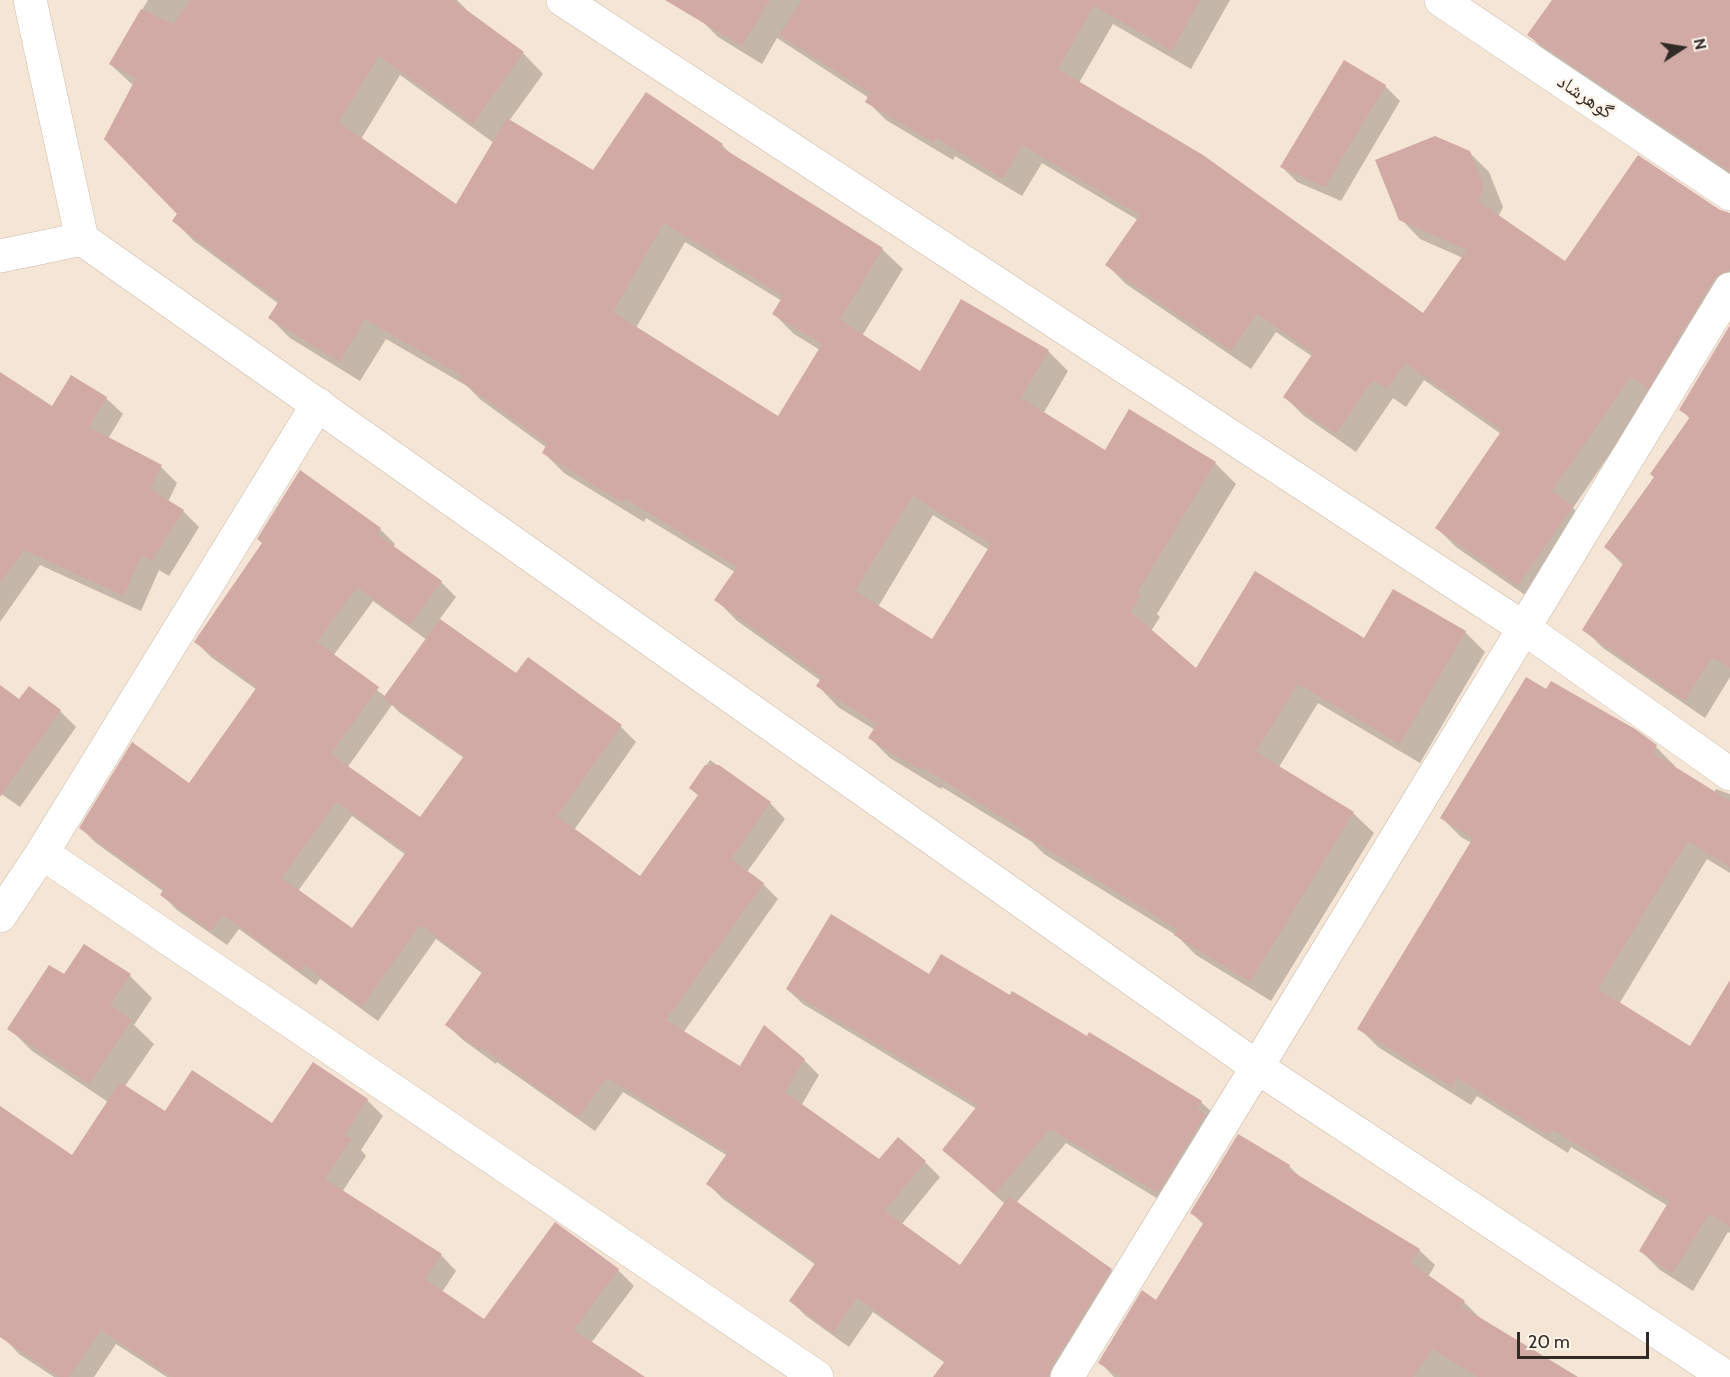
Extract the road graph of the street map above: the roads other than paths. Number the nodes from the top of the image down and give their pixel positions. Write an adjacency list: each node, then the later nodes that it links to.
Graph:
1 (30, 0): 5 (street)
2 (563, 0): 9 (street)
3 (1441, 0): 4 (street, گوهرشاد)
4 (1730, 194)
5 (82, 239): 6 (street); 8 (street)
6 (0, 256)
7 (1730, 289): 9 (street)
8 (318, 404): 11 (street); 13 (street)
9 (1524, 628): 10 (street); 13 (street)
10 (1730, 774)
11 (42, 853): 12 (street); 14 (street)
12 (0, 916)
13 (1257, 1067): 15 (street); 16 (street)
14 (817, 1377)
15 (1067, 1377)
16 (1726, 1377)

